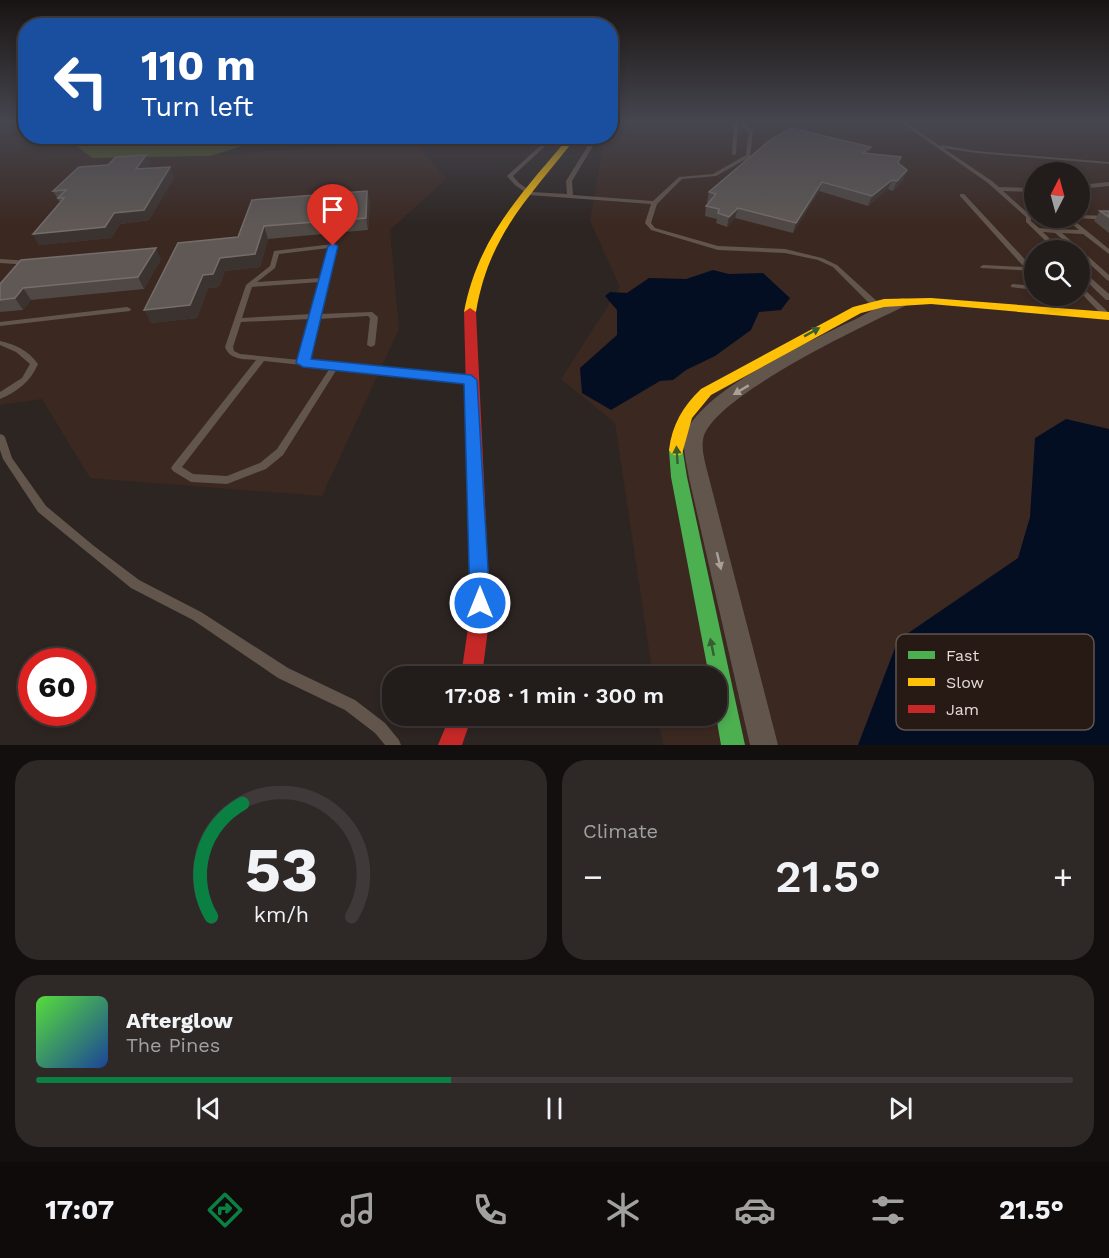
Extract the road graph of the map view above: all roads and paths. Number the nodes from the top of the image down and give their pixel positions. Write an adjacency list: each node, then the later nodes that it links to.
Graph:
1 (532, 156): 12 (lane)
2 (558, 156): 12 (main road)
3 (585, 156): 14 (lane)
4 (748, 156): 15 (lane)
5 (952, 156): 10 (lane)
6 (1022, 156): 7 (lane)
7 (1109, 163)
8 (1109, 184): 9 (lane)
9 (1090, 186)
10 (998, 189): 11 (lane); 16 (lane)
11 (1024, 190)
12 (530, 192): 14 (lane); 53 (main road)
13 (962, 195): 27 (lane)
14 (570, 197): 15 (lane)
15 (654, 203): 42 (lane)
16 (1024, 212)
17 (1090, 217): 18 (lane)
18 (1109, 218)
19 (1053, 228): 22 (lane)
20 (1081, 228): 23 (lane)
21 (1036, 230): 22 (lane); 24 (lane)
22 (1056, 231): 23 (lane); 25 (lane)
23 (1086, 232): 26 (lane)
24 (1047, 240)
25 (1066, 240)
26 (1109, 252)
27 (1024, 260)
28 (0, 261): 30 (lane)
29 (1090, 261): 33 (lane)
30 (34, 264)
31 (982, 267): 32 (lane)
32 (1024, 268)
33 (1109, 279)
34 (325, 280): 36 (lane); 36 (lane); 44 (lane)
35 (1090, 280): 40 (lane)
36 (249, 285): 46 (lane)
37 (1013, 286): 38 (lane)
38 (1024, 287)
39 (1090, 298): 45 (lane)
40 (1109, 298)
41 (903, 302): 42 (street); 45 (main road)
42 (880, 308): 55 (street)
43 (127, 309): 47 (lane)
44 (315, 316): 46 (lane); 49 (lane); 51 (lane)
45 (1109, 316)
46 (239, 320): 50 (lane)
47 (0, 324)
48 (0, 343): 54 (lane)
49 (371, 345)
50 (261, 359): 51 (lane); 52 (lane)
51 (303, 363): 52 (lane)
52 (335, 366): 53 (lane)
53 (471, 380): 57 (main road)
54 (0, 396)
55 (686, 431): 61 (main road, one-way to 55); 62 (street, one-way to 62)
56 (0, 437): 59 (lane)
57 (473, 666)
58 (457, 726): 60 (main road)
59 (394, 745)
60 (450, 745)
61 (733, 745)
62 (764, 745)

